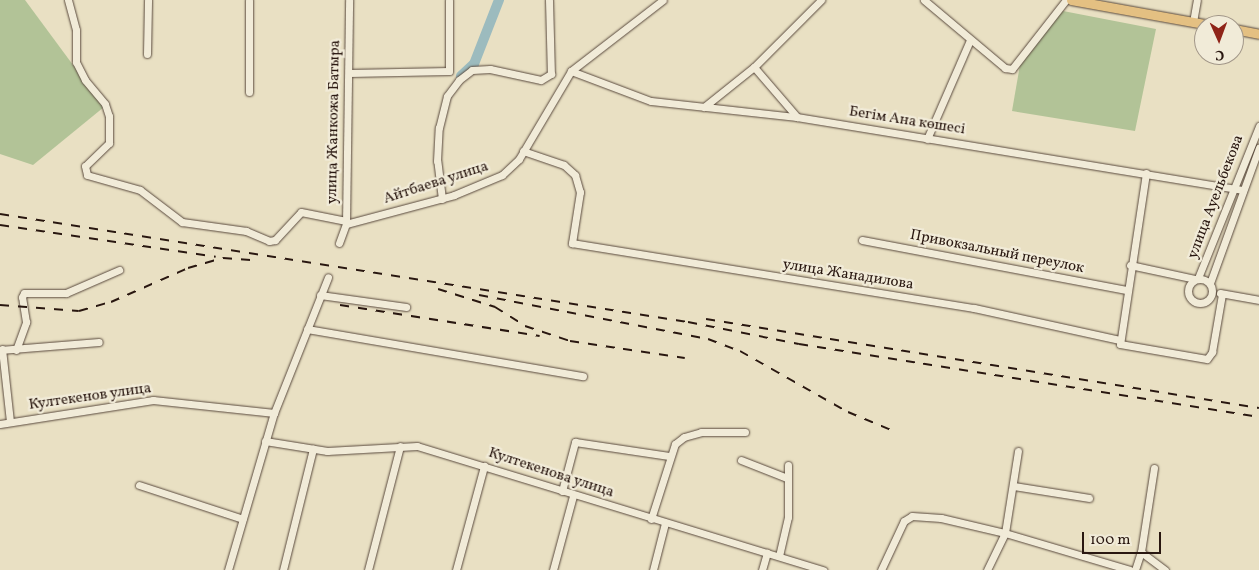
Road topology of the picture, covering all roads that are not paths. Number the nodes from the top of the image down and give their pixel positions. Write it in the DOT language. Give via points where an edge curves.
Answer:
graph roads {
  1 [pos="68,0"];
  2 [pos="148,0"];
  3 [pos="249,0"];
  4 [pos="349,0"];
  5 [pos="449,0"];
  6 [pos="549,0"];
  7 [pos="663,0"];
  8 [pos="821,0"];
  9 [pos="924,0"];
  10 [pos="1066,0"];
  11 [pos="1071,0"];
  12 [pos="1198,0"];
  13 [pos="1193,22"];
  14 [pos="1244,31"];
  15 [pos="1259,34"];
  16 [pos="970,40"];
  17 [pos="148,54"];
  18 [pos="754,67"];
  19 [pos="571,71"];
  20 [pos="349,74"];
  21 [pos="551,74"];
  22 [pos="565,78"];
  23 [pos="249,92"];
  24 [pos="704,107"];
  25 [pos="798,117"];
  26 [pos="1259,126"];
  27 [pos="927,139"];
  28 [pos="1259,148"];
  29 [pos="523,151"];
  30 [pos="1146,173"];
  31 [pos="1239,190"];
  32 [pos="442,199"];
  33 [pos="346,223"];
  34 [pos="862,240"];
  35 [pos="339,243"];
  36 [pos="1130,266"];
  37 [pos="119,270"];
  38 [pos="328,277"];
  39 [pos="1197,279"];
  40 [pos="1210,283"];
  41 [pos="1126,290"];
  42 [pos="1212,292"];
  43 [pos="1222,294"];
  44 [pos="320,295"];
  45 [pos="1259,300"];
  46 [pos="406,307"];
  47 [pos="307,329"];
  48 [pos="1118,340"];
  49 [pos="99,342"];
  50 [pos="1,350"];
  51 [pos="16,350"];
  52 [pos="583,376"];
  53 [pos="274,413"];
  54 [pos="10,422"];
  55 [pos="0,424"];
  56 [pos="746,432"];
  57 [pos="265,441"];
  58 [pos="400,446"];
  59 [pos="314,449"];
  60 [pos="1018,451"];
  61 [pos="669,456"];
  62 [pos="742,460"];
  63 [pos="788,465"];
  64 [pos="484,466"];
  65 [pos="1154,468"];
  66 [pos="787,478"];
  67 [pos="139,485"];
  68 [pos="1014,486"];
  69 [pos="562,491"];
  70 [pos="574,496"];
  71 [pos="1089,498"];
  72 [pos="651,518"];
  73 [pos="243,519"];
  74 [pos="665,523"];
  75 [pos="1005,533"];
  76 [pos="767,552"];
  77 [pos="1141,552"];
  78 [pos="779,556"];
  79 [pos="228,570"];
  80 [pos="284,570"];
  81 [pos="368,570"];
  82 [pos="456,570"];
  83 [pos="553,570"];
  84 [pos="653,570"];
  85 [pos="762,570"];
  86 [pos="823,570"];
  87 [pos="881,570"];
  88 [pos="987,570"];
  89 [pos="1130,570"];
  90 [pos="1135,570"];
  91 [pos="1165,570"];
  1 -- 33 [label="street" via="76,30 76,62 85,80 105,104 109,116 109,143 86,164 85,172 140,190 182,222 246,231 269,241 275,240 301,212"];
  2 -- 17 [label="street"];
  3 -- 23 [label="street"];
  4 -- 20 [label="street, улица Жанкожа Батыра"];
  5 -- 20 [label="street" via="449,72"];
  6 -- 21 [label="street"];
  7 -- 19 [label="street, Айтбаева улица"];
  8 -- 18 [label="street"];
  9 -- 16 [label="street"];
  10 -- 16 [label="street" via="1012,69 1005,68"];
  11 -- 13 [label="main road"];
  12 -- 13 [label="street"];
  14 -- 15 [label="main road"];
  16 -- 27 [label="street"];
  18 -- 24 [label="street"];
  18 -- 25 [label="street"];
  19 -- 22 [label="street, Айтбаева улица"];
  19 -- 24 [label="street, Бегім Ана көшесі" via="651,102"];
  20 -- 33 [label="street, улица Жанкожа Батыра"];
  21 -- 22 [label="street"];
  21 -- 32 [label="street" via="541,80 490,69 472,70 459,80 447,96 439,128 437,161"];
  22 -- 29 [label="street, Айтбаева улица"];
  24 -- 25 [label="street, Бегім Ана көшесі"];
  25 -- 27 [label="street, Бегім Ана көшесі"];
  26 -- 31 [label="street, улица Ауельбекова"];
  27 -- 30 [label="street, Бегім Ана көшесі"];
  28 -- 31 [label="street, улица Ауельбекова"];
  29 -- 32 [label="street, Айтбаева улица" via="515,164 495,180"];
  29 -- 48 [label="street, улица Жанадилова" via="564,165 575,175 580,192 572,244 974,308"];
  30 -- 31 [label="street, Бегім Ана көшесі"];
  30 -- 36 [label="street"];
  31 -- 39 [label="street, улица Ауельбекова"];
  31 -- 40 [label="street, улица Ауельбекова"];
  32 -- 33 [label="street, Айтбаева улица"];
  33 -- 35 [label="street, улица Жанкожа Батыра"];
  34 -- 41 [label="street, Привокзальный переулок"];
  36 -- 39 [label="street"];
  36 -- 41 [label="street"];
  37 -- 51 [label="street" via="66,293 24,293 26,322"];
  38 -- 44 [label="street"];
  39 -- 40 [label="street"];
  39 -- 42 [label="street" via="1188,290 1195,302 1208,300"];
  40 -- 42 [label="street"];
  41 -- 48 [label="street"];
  42 -- 43 [label="street"];
  43 -- 45 [label="street"];
  43 -- 48 [label="street, улица Жанадилова" via="1212,352 1207,359 1125,347"];
  44 -- 46 [label="street"];
  44 -- 47 [label="street"];
  47 -- 52 [label="street"];
  47 -- 53 [label="street"];
  49 -- 51 [label="street"];
  50 -- 51 [label="street"];
  50 -- 54 [label="street"];
  53 -- 54 [label="street, Култекенов улица" via="153,400"];
  53 -- 57 [label="street"];
  54 -- 55 [label="street, Култекенов улица"];
  56 -- 61 [label="street" via="702,432 684,437"];
  57 -- 59 [label="street, Култекенова улица"];
  57 -- 73 [label="street"];
  58 -- 59 [label="street, Култекенова улица"];
  58 -- 64 [label="street, Култекенова улица" via="417,446"];
  58 -- 81 [label="street"];
  59 -- 80 [label="street"];
  60 -- 68 [label="street"];
  61 -- 69 [label="street" via="575,442"];
  61 -- 72 [label="street"];
  62 -- 66 [label="street"];
  63 -- 66 [label="street"];
  64 -- 69 [label="street, Култекенова улица"];
  64 -- 82 [label="street"];
  65 -- 77 [label="street"];
  66 -- 78 [label="street" via="788,517"];
  67 -- 73 [label="street"];
  68 -- 71 [label="street"];
  68 -- 75 [label="street"];
  69 -- 70 [label="street, Култекенова улица"];
  70 -- 72 [label="street, Култекенова улица"];
  70 -- 83 [label="street"];
  72 -- 74 [label="street, Култекенова улица"];
  73 -- 79 [label="street"];
  74 -- 76 [label="street, Култекенова улица"];
  74 -- 84 [label="street"];
  75 -- 87 [label="street" via="941,518 912,516 904,521"];
  75 -- 88 [label="street"];
  75 -- 89 [label="street"];
  76 -- 78 [label="street, Култекенова улица"];
  76 -- 85 [label="street"];
  77 -- 90 [label="street"];
  77 -- 91 [label="street"];
  78 -- 86 [label="street, Култекенова улица"];
}
